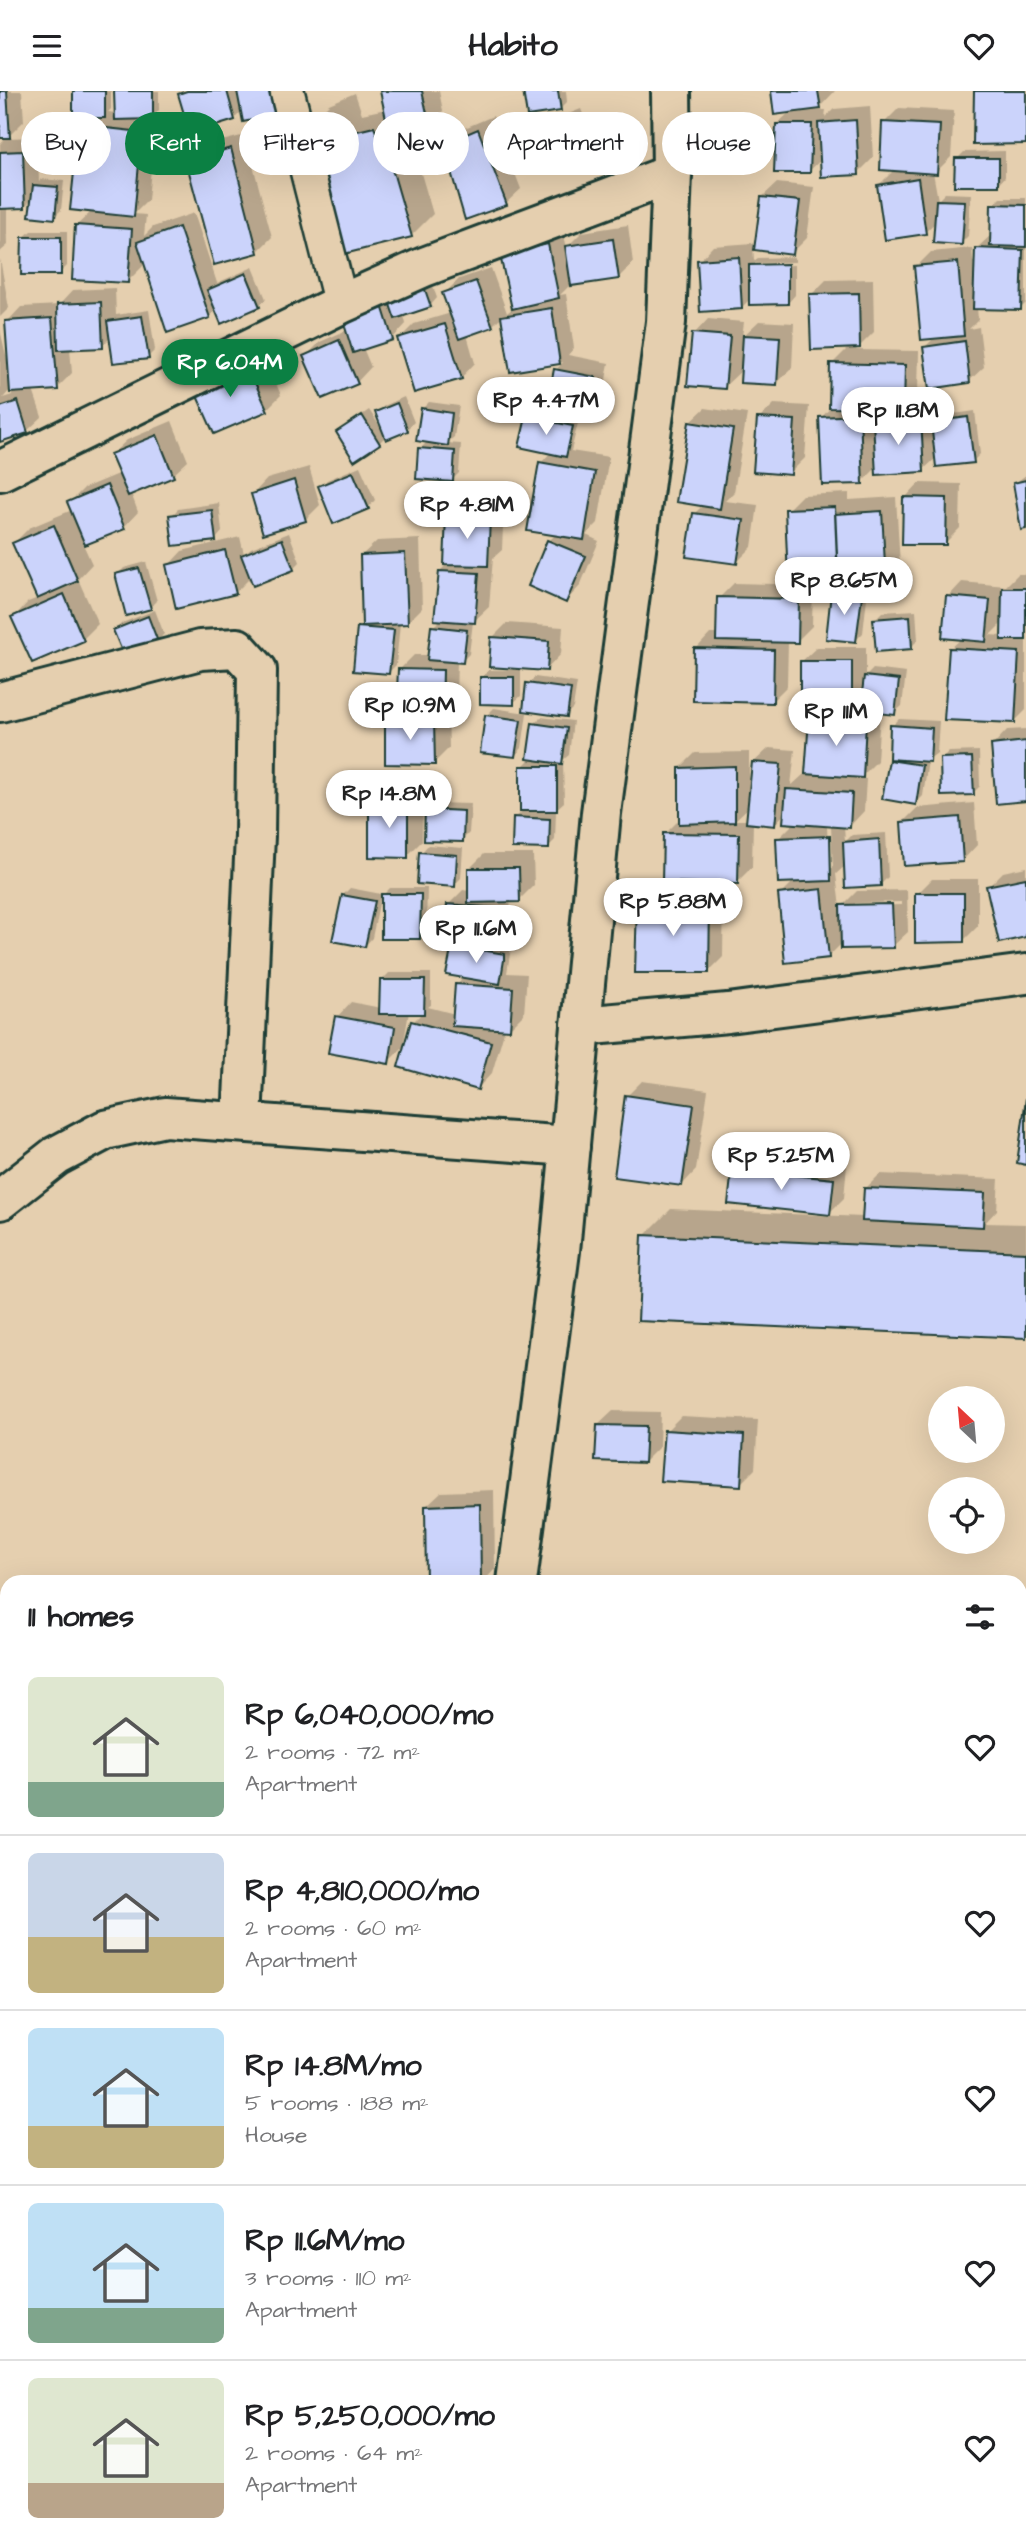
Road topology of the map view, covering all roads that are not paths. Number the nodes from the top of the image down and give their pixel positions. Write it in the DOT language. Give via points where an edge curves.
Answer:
graph roads {
  1 [pos="287,91"];
  2 [pos="671,91"];
  3 [pos="671,112"];
  4 [pos="669,175"];
  5 [pos="672,175"];
  6 [pos="341,304"];
  7 [pos="0,471"];
  8 [pos="0,702"];
  9 [pos="1026,974"];
  10 [pos="581,1026"];
  11 [pos="242,1122"];
  12 [pos="570,1146"];
  13 [pos="0,1200"];
  14 [pos="518,1575"];
  1 -- 6 [label="street"];
  2 -- 3 [label="street"];
  4 -- 6 [label="street" via="424,267"];
  5 -- 10 [label="street" via="666,322 601,813"];
  6 -- 7 [label="street"];
  8 -- 11 [label="street" via="200,650 237,648 257,670 255,836"];
  9 -- 10 [label="street" via="728,1013"];
  10 -- 12 [label="street"];
  11 -- 12 [label="street"];
  11 -- 13 [label="street" via="165,1117 105,1130 56,1156"];
  12 -- 14 [label="street" via="561,1251"];
}
